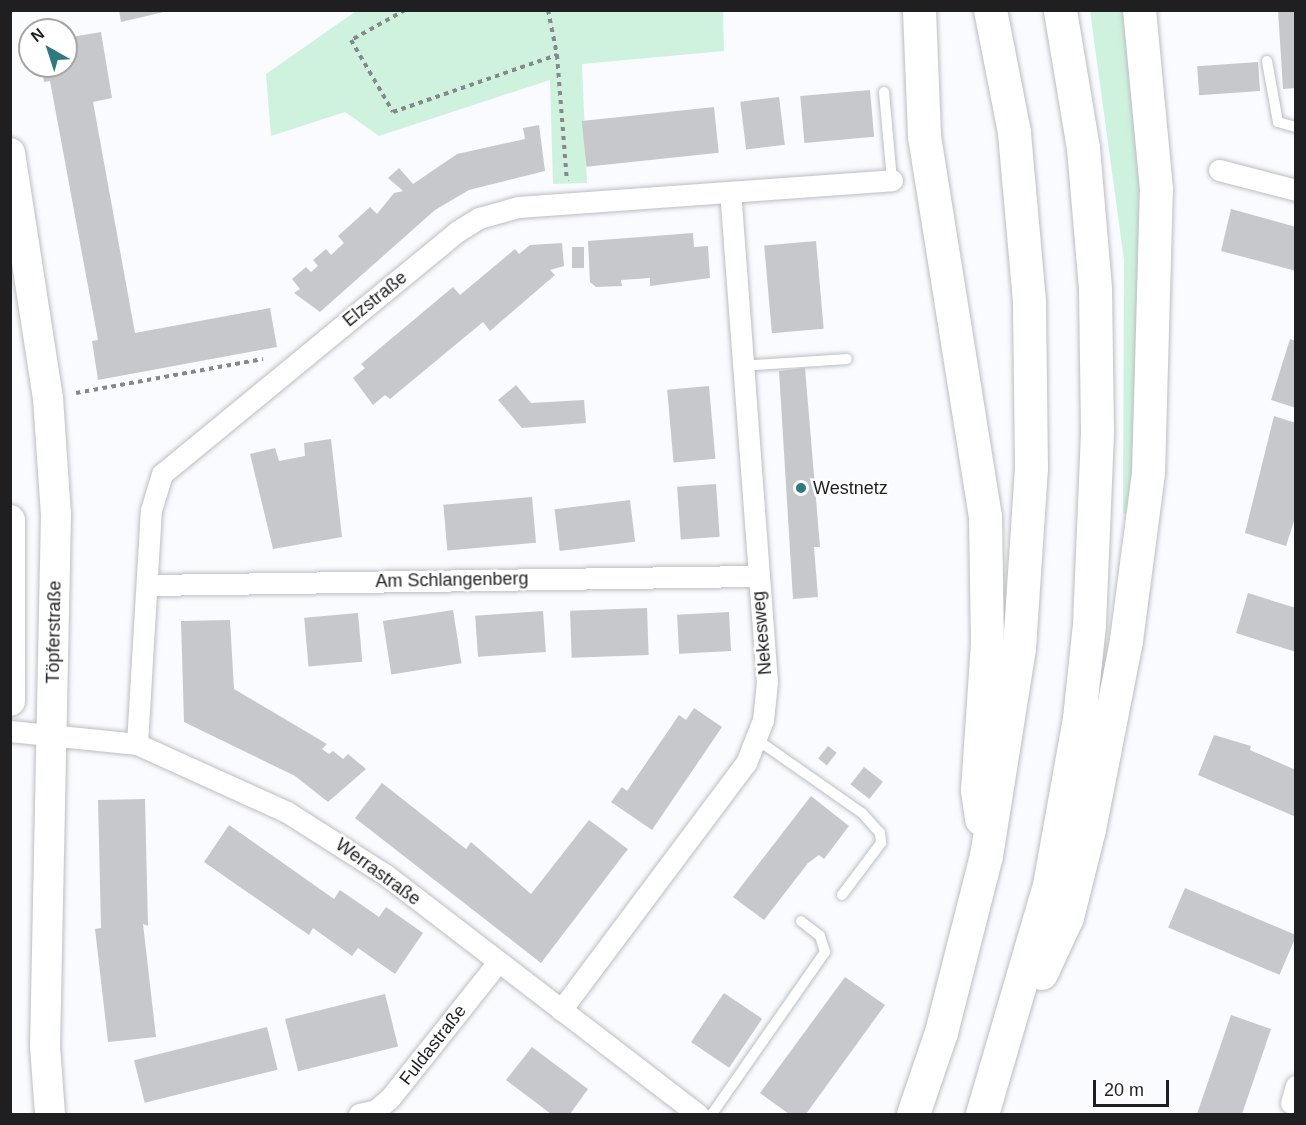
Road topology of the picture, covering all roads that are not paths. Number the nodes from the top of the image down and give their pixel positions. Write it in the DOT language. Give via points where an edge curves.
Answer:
graph roads {
  1 [pos="920,10"];
  2 [pos="990,10"];
  3 [pos="1060,10"];
  4 [pos="1139,10"];
  5 [pos="1149,10"];
  6 [pos="1145,46"];
  7 [pos="1267,61"];
  8 [pos="884,92"];
  9 [pos="1296,127"];
  10 [pos="10,153"];
  11 [pos="1219,170"];
  12 [pos="892,180"];
  13 [pos="1296,190"];
  14 [pos="730,192"];
  15 [pos="847,358"];
  16 [pos="741,366"];
  17 [pos="10,520"];
  18 [pos="756,576"];
  19 [pos="148,585"];
  20 [pos="10,701"];
  21 [pos="10,732"];
  22 [pos="53,734"];
  23 [pos="759,741"];
  24 [pos="137,744"];
  25 [pos="986,856"];
  26 [pos="842,895"];
  27 [pos="801,921"];
  28 [pos="498,962"];
  29 [pos="561,1010"];
  30 [pos="1015,1012"];
  31 [pos="371,1113"];
  32 [pos="50,1114"];
  33 [pos="698,1114"];
  34 [pos="712,1114"];
  35 [pos="913,1114"];
  36 [pos="982,1114"];
  1 -- 25 [label="highway" via="924,136 985,516 987,643 977,790"];
  2 -- 25 [label="highway" via="1014,132 1029,302 1031,469 1019,648"];
  3 -- 30 [label="highway" via="1091,232 1097,361 1094,534 1072,760 1035,945"];
  4 -- 6 [label="highway"];
  5 -- 6 [label="highway"];
  6 -- 30 [label="highway" via="1156,189 1156,299 1148,472 1135,582 1067,917 1056,947"];
  7 -- 9 [label="lane" via="1278,122"];
  8 -- 12 [label="lane"];
  10 -- 22 [label="main road, Töpferstraße" via="48,399 56,513"];
  11 -- 13 [label="street"];
  12 -- 14 [label="street, Elzstraße"];
  14 -- 16 [label="street, Nekesweg"];
  14 -- 19 [label="street, Elzstraße" via="518,207 479,218 162,474 151,510"];
  15 -- 16 [label="lane"];
  16 -- 18 [label="street, Nekesweg"];
  17 -- 20 [label="main road"];
  18 -- 19 [label="street, Am Schlangenberg"];
  18 -- 23 [label="street, Nekesweg" via="766,682"];
  19 -- 24 [label="street, Elzstraße"];
  21 -- 22 [label="street, Werrastraße"];
  22 -- 24 [label="street, Werrastraße"];
  22 -- 32 [label="main road, Töpferstraße" via="45,1046"];
  23 -- 26 [label="lane" via="853,806 880,833 881,843"];
  23 -- 29 [label="street, Nekesweg"];
  24 -- 28 [label="street, Werrastraße" via="246,791 330,837"];
  25 -- 35 [label="highway" via="941,1032"];
  27 -- 34 [label="lane" via="820,936 825,952"];
  28 -- 29 [label="street, Werrastraße"];
  28 -- 31 [label="street, Fuldastraße"];
  29 -- 33 [label="street, Werrastraße"];
  30 -- 36 [label="highway"];
}
